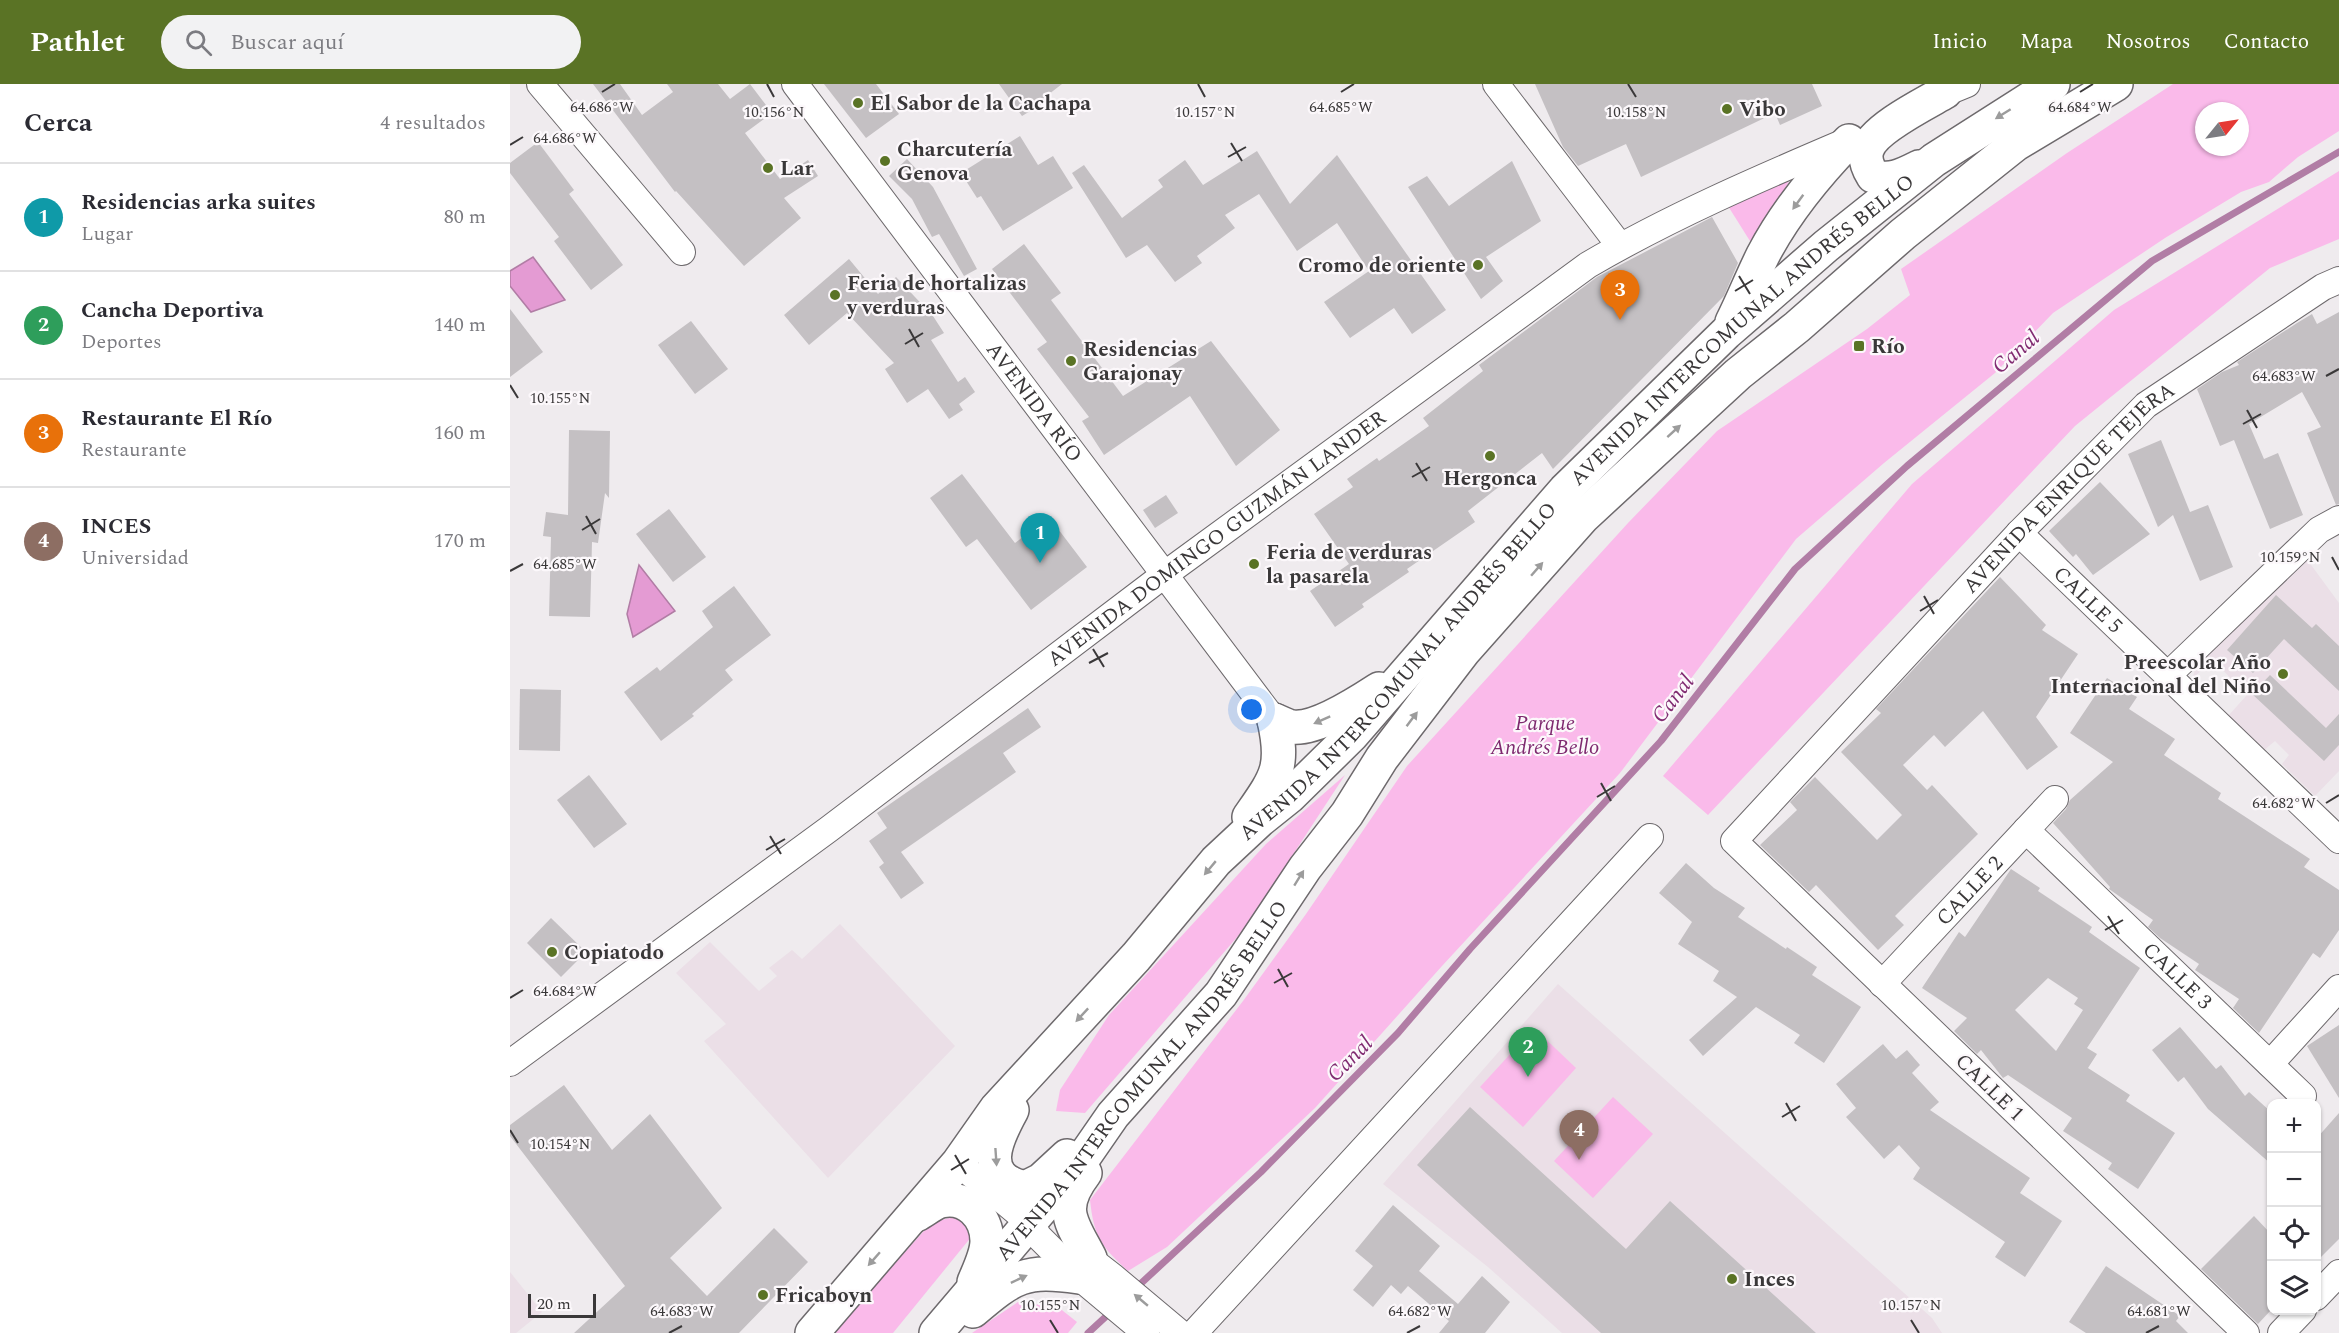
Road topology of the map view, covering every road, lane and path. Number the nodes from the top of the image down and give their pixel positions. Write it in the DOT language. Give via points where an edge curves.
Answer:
graph roads {
  1 [pos="540,84"];
  2 [pos="795,84"];
  3 [pos="1496,84"];
  4 [pos="2053,84"];
  5 [pos="2116,84"];
  6 [pos="1956,88"];
  7 [pos="1848,141"];
  8 [pos="1934,160"];
  9 [pos="1620,246"];
  10 [pos="682,252"];
  11 [pos="2339,280"];
  12 [pos="1726,333"];
  13 [pos="2339,519"];
  14 [pos="2019,533"];
  15 [pos="1164,575"];
  16 [pos="1408,669"];
  17 [pos="2167,676"];
  18 [pos="1274,720"];
  19 [pos="2055,799"];
  20 [pos="2026,830"];
  21 [pos="1241,837"];
  22 [pos="1650,837"];
  23 [pos="2339,840"];
  24 [pos="1734,841"];
  25 [pos="1882,984"];
  26 [pos="2339,988"];
  27 [pos="1050,1050"];
  28 [pos="510,1062"];
  29 [pos="2270,1064"];
  30 [pos="2303,1096"];
  31 [pos="1113,1115"];
  32 [pos="958,1163"];
  33 [pos="906,1222"];
  34 [pos="1030,1223"];
  35 [pos="2339,1273"];
  36 [pos="1095,1276"];
  37 [pos="2321,1292"];
  38 [pos="969,1295"];
  39 [pos="2299,1315"];
  40 [pos="1175,1329"];
  41 [pos="812,1333"];
  42 [pos="936,1333"];
  43 [pos="1146,1333"];
  44 [pos="1194,1333"];
  45 [pos="2246,1333"];
  46 [pos="2281,1333"];
  1 -- 10 [label="street"];
  2 -- 15 [label="street, AVENIDA RÍO"];
  3 -- 9 [label="street"];
  4 -- 8 [label="main road, AVENIDA INTERCOMUNAL ANDRÉS BELLO, one-way"];
  31 -- 5 [label="main road, AVENIDA INTERCOMUNAL ANDRÉS BELLO, one-way" via="1221,994 1382,758 1464,651 1583,517 1738,374 1903,234 2016,144"];
  6 -- 7 [label="street, AVENIDA DOMINGO GUZMÁN LANDER"];
  6 -- 8 [label="main road" via="1876,136 1866,156 1873,176 1883,180"];
  7 -- 9 [label="street, AVENIDA DOMINGO GUZMÁN LANDER" via="1755,180"];
  7 -- 12 [label="main road, one-way" via="1819,172 1763,254"];
  8 -- 12 [label="main road, AVENIDA INTERCOMUNAL ANDRÉS BELLO"];
  9 -- 15 [label="street, AVENIDA DOMINGO GUZMÁN LANDER" via="1529,307"];
  11 -- 14 [label="street, AVENIDA ENRIQUE TEJERA" via="2146,405"];
  12 -- 16 [label="main road, AVENIDA INTERCOMUNAL ANDRÉS BELLO" via="1565,490"];
  13 -- 17 [label="street" via="2319,530"];
  14 -- 17 [label="street, CALLE 5"];
  14 -- 24 [label="street, AVENIDA ENRIQUE TEJERA"];
  15 -- 18 [label="street, AVENIDA RÍO"];
  15 -- 28 [label="street, AVENIDA DOMINGO GUZMÁN LANDER" via="829,829"];
  16 -- 18 [label="main road, one-way" via="1359,702 1310,725 1292,727"];
  16 -- 21 [label="main road, AVENIDA INTERCOMUNAL ANDRÉS BELLO" via="1322,766"];
  17 -- 23 [label="street, CALLE 5"];
  18 -- 21 [label="main road" via="1280,753 1277,772 1246,821"];
  19 -- 20 [label="street, CALLE 2"];
  20 -- 25 [label="street, CALLE 2"];
  20 -- 29 [label="street, CALLE 3"];
  21 -- 27 [label="main road, AVENIDA INTERCOMUNAL ANDRÉS BELLO, one-way"];
  22 -- 44 [label="street"];
  24 -- 25 [label="street, CALLE 1"];
  25 -- 45 [label="street, CALLE 1"];
  26 -- 29 [label="street"];
  27 -- 31 [label="main road, one-way" via="996,1144 994,1159 999,1175 1010,1185 1025,1188 1041,1180"];
  27 -- 32 [label="main road, AVENIDA INTERCOMUNAL ANDRÉS BELLO" via="996,1109"];
  29 -- 30 [label="street, CALLE 3"];
  31 -- 34 [label="main road, AVENIDA INTERCOMUNAL ANDRÉS BELLO" via="1077,1167"];
  31 -- 36 [label="main road" via="1110,1135 1077,1184 1069,1205 1069,1220"];
  32 -- 33 [label="main road, AVENIDA INTERCOMUNAL ANDRÉS BELLO"];
  32 -- 34 [label="street"];
  33 -- 38 [label="main road" via="939,1201 956,1200 974,1209 986,1224 987,1244"];
  33 -- 41 [label="main road, AVENIDA INTERCOMUNAL ANDRÉS BELLO, one-way"];
  34 -- 36 [label="street" via="1048,1229"];
  34 -- 38 [label="main road, AVENIDA INTERCOMUNAL ANDRÉS BELLO"];
  35 -- 37 [label="street"];
  40 -- 36 [label="street, one-way"];
  42 -- 36 [label="main road, one-way" via="951,1330 1017,1278 1033,1273"];
  36 -- 43 [label="street"];
  38 -- 42 [label="main road, AVENIDA INTERCOMUNAL ANDRÉS BELLO"];
  39 -- 46 [label="street"];
}
